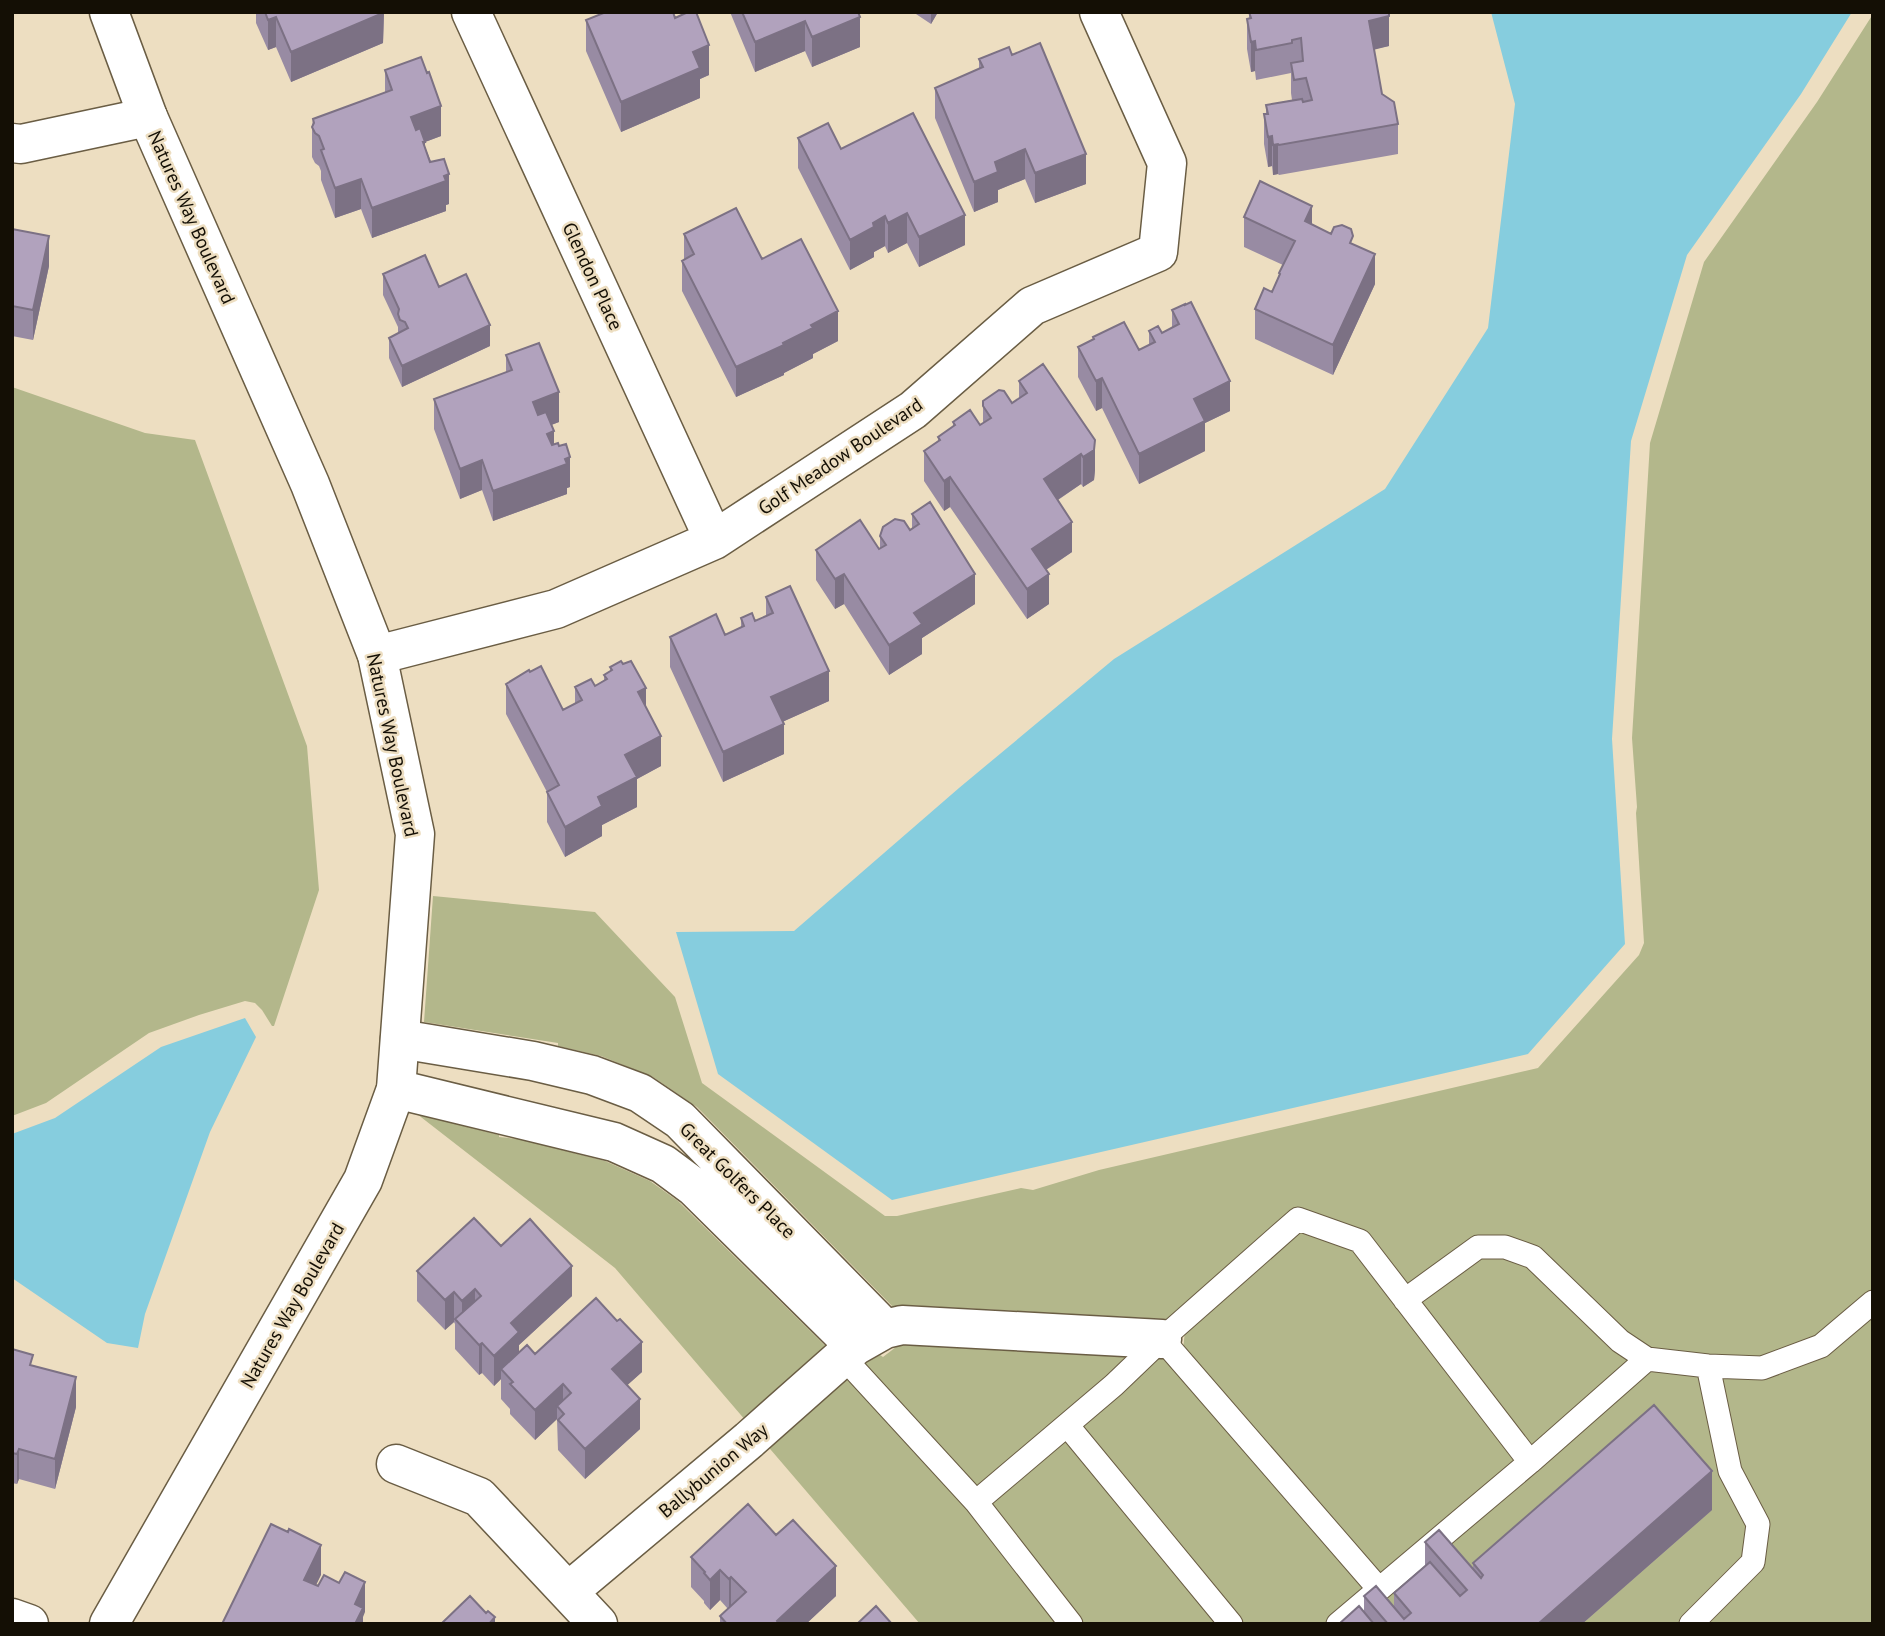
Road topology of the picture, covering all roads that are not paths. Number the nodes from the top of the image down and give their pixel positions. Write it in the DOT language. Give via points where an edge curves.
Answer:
graph roads {
  1 [pos="109,12"];
  2 [pos="471,12"];
  3 [pos="1100,12"];
  4 [pos="148,117"];
  5 [pos="12,143"];
  6 [pos="714,540"];
  7 [pos="377,655"];
  8 [pos="400,1039"];
  9 [pos="533,1061"];
  10 [pos="396,1089"];
  11 [pos="523,1120"];
  12 [pos="1405,1300"];
  13 [pos="1873,1302"];
  14 [pos="1162,1339"];
  15 [pos="861,1344"];
  16 [pos="1647,1359"];
  17 [pos="1708,1366"];
  18 [pos="1067,1425"];
  19 [pos="1530,1462"];
  20 [pos="396,1464"];
  21 [pos="976,1502"];
  22 [pos="1379,1589"];
  23 [pos="569,1591"];
  24 [pos="12,1618"];
  25 [pos="29,1624"];
  26 [pos="109,1624"];
  27 [pos="598,1624"];
  28 [pos="1072,1624"];
  29 [pos="1231,1624"];
  30 [pos="1338,1624"];
  31 [pos="1691,1624"];
  1 -- 4 [label="street, Natures Way Boulevard"];
  2 -- 6 [label="street, Glendon Place"];
  3 -- 6 [label="street, Golf Meadow Boulevard" via="1167,163 1158,252 1032,306 912,410"];
  4 -- 5 [label="street"];
  4 -- 7 [label="street, Natures Way Boulevard" via="310,484"];
  6 -- 7 [label="street, Golf Meadow Boulevard" via="556,609"];
  7 -- 8 [label="street, Natures Way Boulevard" via="415,834"];
  8 -- 9 [label="street, Great Golfers Place"];
  8 -- 10 [label="street, Natures Way Boulevard"];
  9 -- 11 [label="street"];
  9 -- 15 [label="street, Great Golfers Place" via="640,1093 680,1121"];
  10 -- 11 [label="street, Great Golfers Place"];
  10 -- 26 [label="street, Natures Way Boulevard" via="363,1180"];
  11 -- 15 [label="street, Great Golfers Place" via="614,1142 663,1164 694,1187"];
  12 -- 14 [label="lane" via="1360,1241 1298,1219"];
  12 -- 16 [label="lane" via="1478,1247 1505,1247 1533,1257 1620,1341"];
  12 -- 19 [label="lane"];
  13 -- 17 [label="lane" via="1821,1346 1762,1368"];
  14 -- 15 [label="street" via="902,1325"];
  14 -- 18 [label="lane"];
  14 -- 22 [label="lane"];
  15 -- 21 [label="lane"];
  15 -- 23 [label="street, Ballybunion Way"];
  16 -- 17 [label="lane"];
  16 -- 19 [label="lane"];
  17 -- 31 [label="lane" via="1730,1471 1758,1524 1753,1562"];
  18 -- 21 [label="lane"];
  18 -- 29 [label="lane"];
  19 -- 22 [label="lane"];
  20 -- 23 [label="street" via="479,1497"];
  21 -- 28 [label="lane"];
  22 -- 30 [label="lane"];
  23 -- 27 [label="street"];
  24 -- 25 [label="street"];
}
